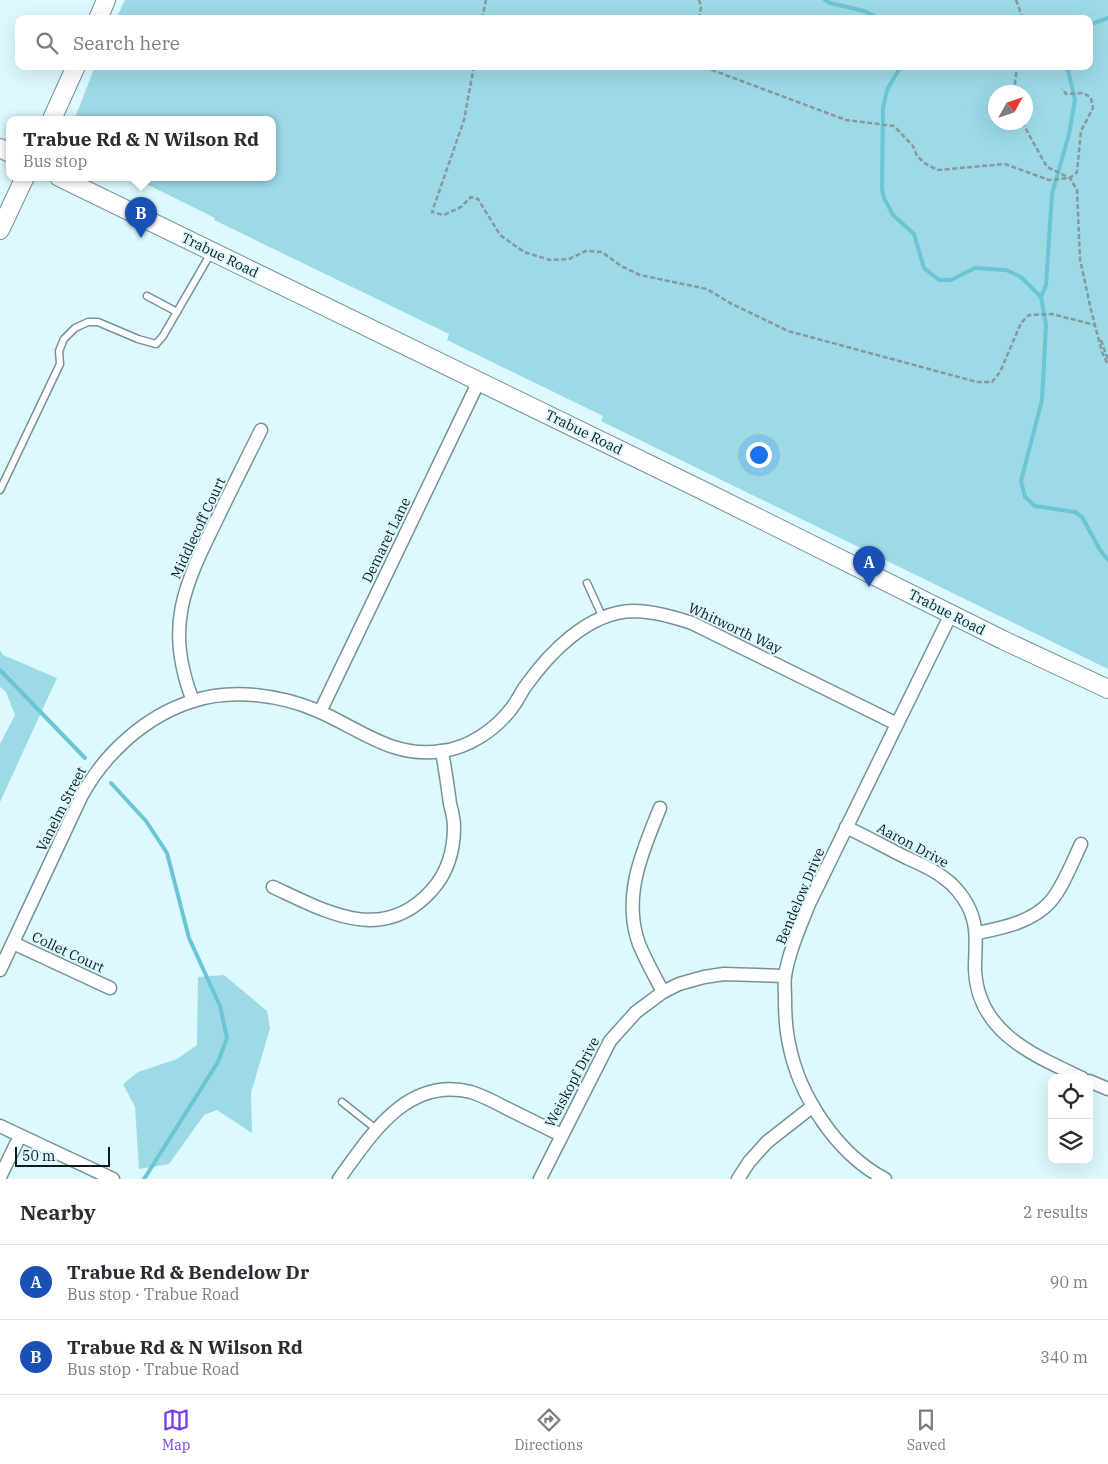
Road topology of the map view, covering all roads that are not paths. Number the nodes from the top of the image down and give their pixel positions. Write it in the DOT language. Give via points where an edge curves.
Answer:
graph roads {
  1 [pos="106,0"];
  2 [pos="100,15"];
  3 [pos="74,70"];
  4 [pos="53,116"];
  5 [pos="23,181"];
  6 [pos="67,181"];
  7 [pos="0,230"];
  8 [pos="212,251"];
  9 [pos="147,296"];
  10 [pos="177,312"];
  11 [pos="479,381"];
  12 [pos="261,430"];
  13 [pos="0,490"];
  14 [pos="587,583"];
  15 [pos="951,614"];
  16 [pos="604,618"];
  17 [pos="1108,689"];
  18 [pos="193,701"];
  19 [pos="320,712"];
  20 [pos="897,724"];
  21 [pos="442,751"];
  22 [pos="660,808"];
  23 [pos="846,827"];
  24 [pos="1081,844"];
  25 [pos="273,886"];
  26 [pos="977,933"];
  27 [pos="13,943"];
  28 [pos="0,970"];
  29 [pos="785,976"];
  30 [pos="110,988"];
  31 [pos="663,992"];
  32 [pos="1074,1074"];
  33 [pos="1093,1083"];
  34 [pos="1108,1089"];
  35 [pos="342,1102"];
  36 [pos="813,1106"];
  37 [pos="0,1126"];
  38 [pos="376,1130"];
  39 [pos="561,1135"];
  40 [pos="20,1136"];
  41 [pos="0,1177"];
  42 [pos="113,1179"];
  43 [pos="340,1179"];
  44 [pos="540,1179"];
  45 [pos="738,1179"];
  46 [pos="886,1179"];
  1 -- 2 [label="main road"];
  3 -- 4 [label="main road"];
  5 -- 7 [label="main road"];
  6 -- 8 [label="main road, Trabue Road"];
  8 -- 10 [label="lane"];
  8 -- 11 [label="main road, Trabue Road"];
  9 -- 10 [label="lane"];
  10 -- 13 [label="lane" via="156,344 98,322 80,324 69,333 61,344 60,364"];
  11 -- 15 [label="main road, Trabue Road"];
  11 -- 19 [label="street, Demaret Lane"];
  12 -- 18 [label="street, Middlecoff Court" via="193,567 184,594 179,653"];
  14 -- 16 [label="lane"];
  15 -- 17 [label="main road, Trabue Road"];
  15 -- 20 [label="street, Bendelow Drive"];
  16 -- 20 [label="street, Whitworth Way" via="632,611 673,616"];
  16 -- 21 [label="street, Whitworth Way" via="580,630 556,649 502,721 472,741"];
  18 -- 19 [label="street, Whitworth Way" via="236,695 257,696"];
  18 -- 27 [label="street, Vanelm Street" via="140,729 94,775"];
  19 -- 21 [label="street, Whitworth Way" via="400,750"];
  20 -- 23 [label="street, Bendelow Drive"];
  21 -- 25 [label="street" via="454,826 450,860 436,885 417,905 390,917 360,920 330,913"];
  22 -- 31 [label="street" via="634,880 632,902 639,943"];
  23 -- 26 [label="street, Aaron Drive" via="945,878 968,906"];
  23 -- 29 [label="street, Bendelow Drive" via="809,904"];
  24 -- 26 [label="street" via="1053,898 1043,908 1022,921"];
  26 -- 32 [label="street, Aaron Drive" via="976,982 987,1015 1024,1048"];
  27 -- 28 [label="street, Vanelm Street"];
  27 -- 30 [label="street, Collet Court"];
  29 -- 31 [label="street, Weiskopf Drive" via="724,974 680,984"];
  29 -- 36 [label="street, Bendelow Drive" via="788,1044"];
  31 -- 39 [label="street, Weiskopf Drive" via="636,1012 610,1041"];
  33 -- 34 [label="street"];
  35 -- 38 [label="lane"];
  36 -- 45 [label="street" via="767,1142"];
  36 -- 46 [label="street, Bendelow Drive" via="837,1140"];
  37 -- 40 [label="street"];
  38 -- 39 [label="street" via="408,1101 428,1093 449,1090 470,1092 491,1100"];
  38 -- 43 [label="street"];
  39 -- 44 [label="street, Weiskopf Drive"];
  40 -- 41 [label="street"];
  40 -- 42 [label="street"];
}
